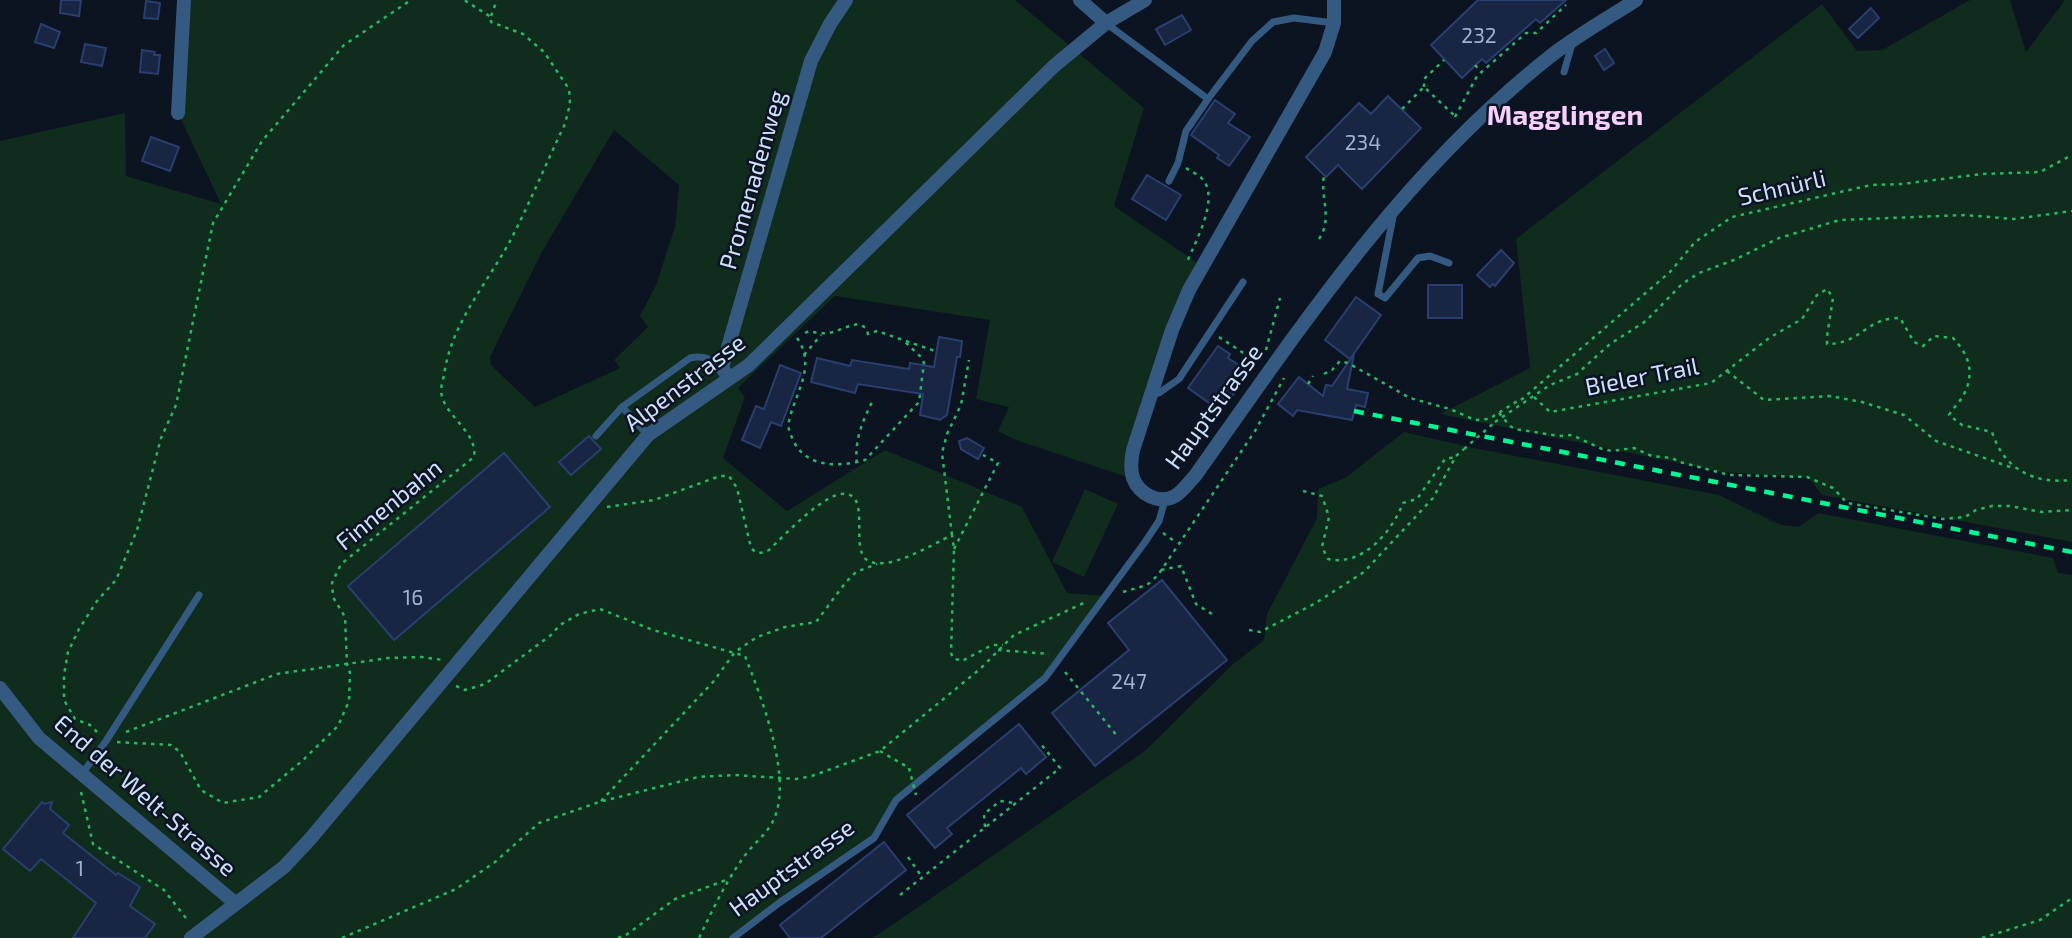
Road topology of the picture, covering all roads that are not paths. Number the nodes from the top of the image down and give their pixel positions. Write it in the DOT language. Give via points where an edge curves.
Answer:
graph roads {
  1 [pos="184,0"];
  2 [pos="846,0"];
  3 [pos="1080,0"];
  4 [pos="1145,0"];
  5 [pos="1334,0"];
  6 [pos="1636,0"];
  7 [pos="1106,23"];
  8 [pos="1334,23"];
  9 [pos="1573,40"];
  10 [pos="1564,72"];
  11 [pos="1208,99"];
  12 [pos="178,113"];
  13 [pos="1170,181"];
  14 [pos="1395,206"];
  15 [pos="1449,263"];
  16 [pos="1243,282"];
  17 [pos="726,373"];
  18 [pos="1151,392"];
  19 [pos="622,407"];
  20 [pos="648,435"];
  21 [pos="596,436"];
  22 [pos="1165,500"];
  23 [pos="199,595"];
  24 [pos="0,688"];
  25 [pos="82,774"];
  26 [pos="235,904"];
  27 [pos="194,935"];
  28 [pos="733,938"];
  1 -- 12 [label="street"];
  2 -- 17 [label="street, Promenadenweg" via="811,61"];
  3 -- 7 [label="street"];
  4 -- 7 [label="street, Alpenstrasse"];
  5 -- 8 [label="street, Hauptstrasse"];
  6 -- 9 [label="street, Hauptstrasse"];
  7 -- 11 [label="lane"];
  7 -- 17 [label="street, Alpenstrasse" via="1054,66 749,365"];
  8 -- 11 [label="lane" via="1273,22 1252,41"];
  8 -- 18 [label="street, Hauptstrasse" via="1318,66 1189,290"];
  9 -- 10 [label="lane"];
  9 -- 14 [label="street, Hauptstrasse" via="1448,148"];
  11 -- 13 [label="lane" via="1186,131"];
  14 -- 15 [label="lane" via="1378,294 1385,298 1418,258 1430,256"];
  14 -- 22 [label="street, Hauptstrasse" via="1195,476"];
  16 -- 18 [label="lane" via="1179,379 1159,393"];
  17 -- 19 [label="lane" via="709,358 690,358"];
  17 -- 20 [label="street, Alpenstrasse"];
  18 -- 22 [label="street, Hauptstrasse" via="1131,466 1139,488"];
  19 -- 20 [label="lane"];
  19 -- 21 [label="lane"];
  20 -- 26 [label="street, Alpenstrasse" via="311,838 284,867"];
  22 -- 28 [label="lane, Hauptstrasse" via="1159,521 1045,678 895,800 874,838"];
  23 -- 25 [label="lane"];
  24 -- 25 [label="street, End der Welt-Strasse" via="39,738"];
  25 -- 26 [label="street, End der Welt-Strasse"];
  26 -- 27 [label="street, Alpenstrasse"];
}
